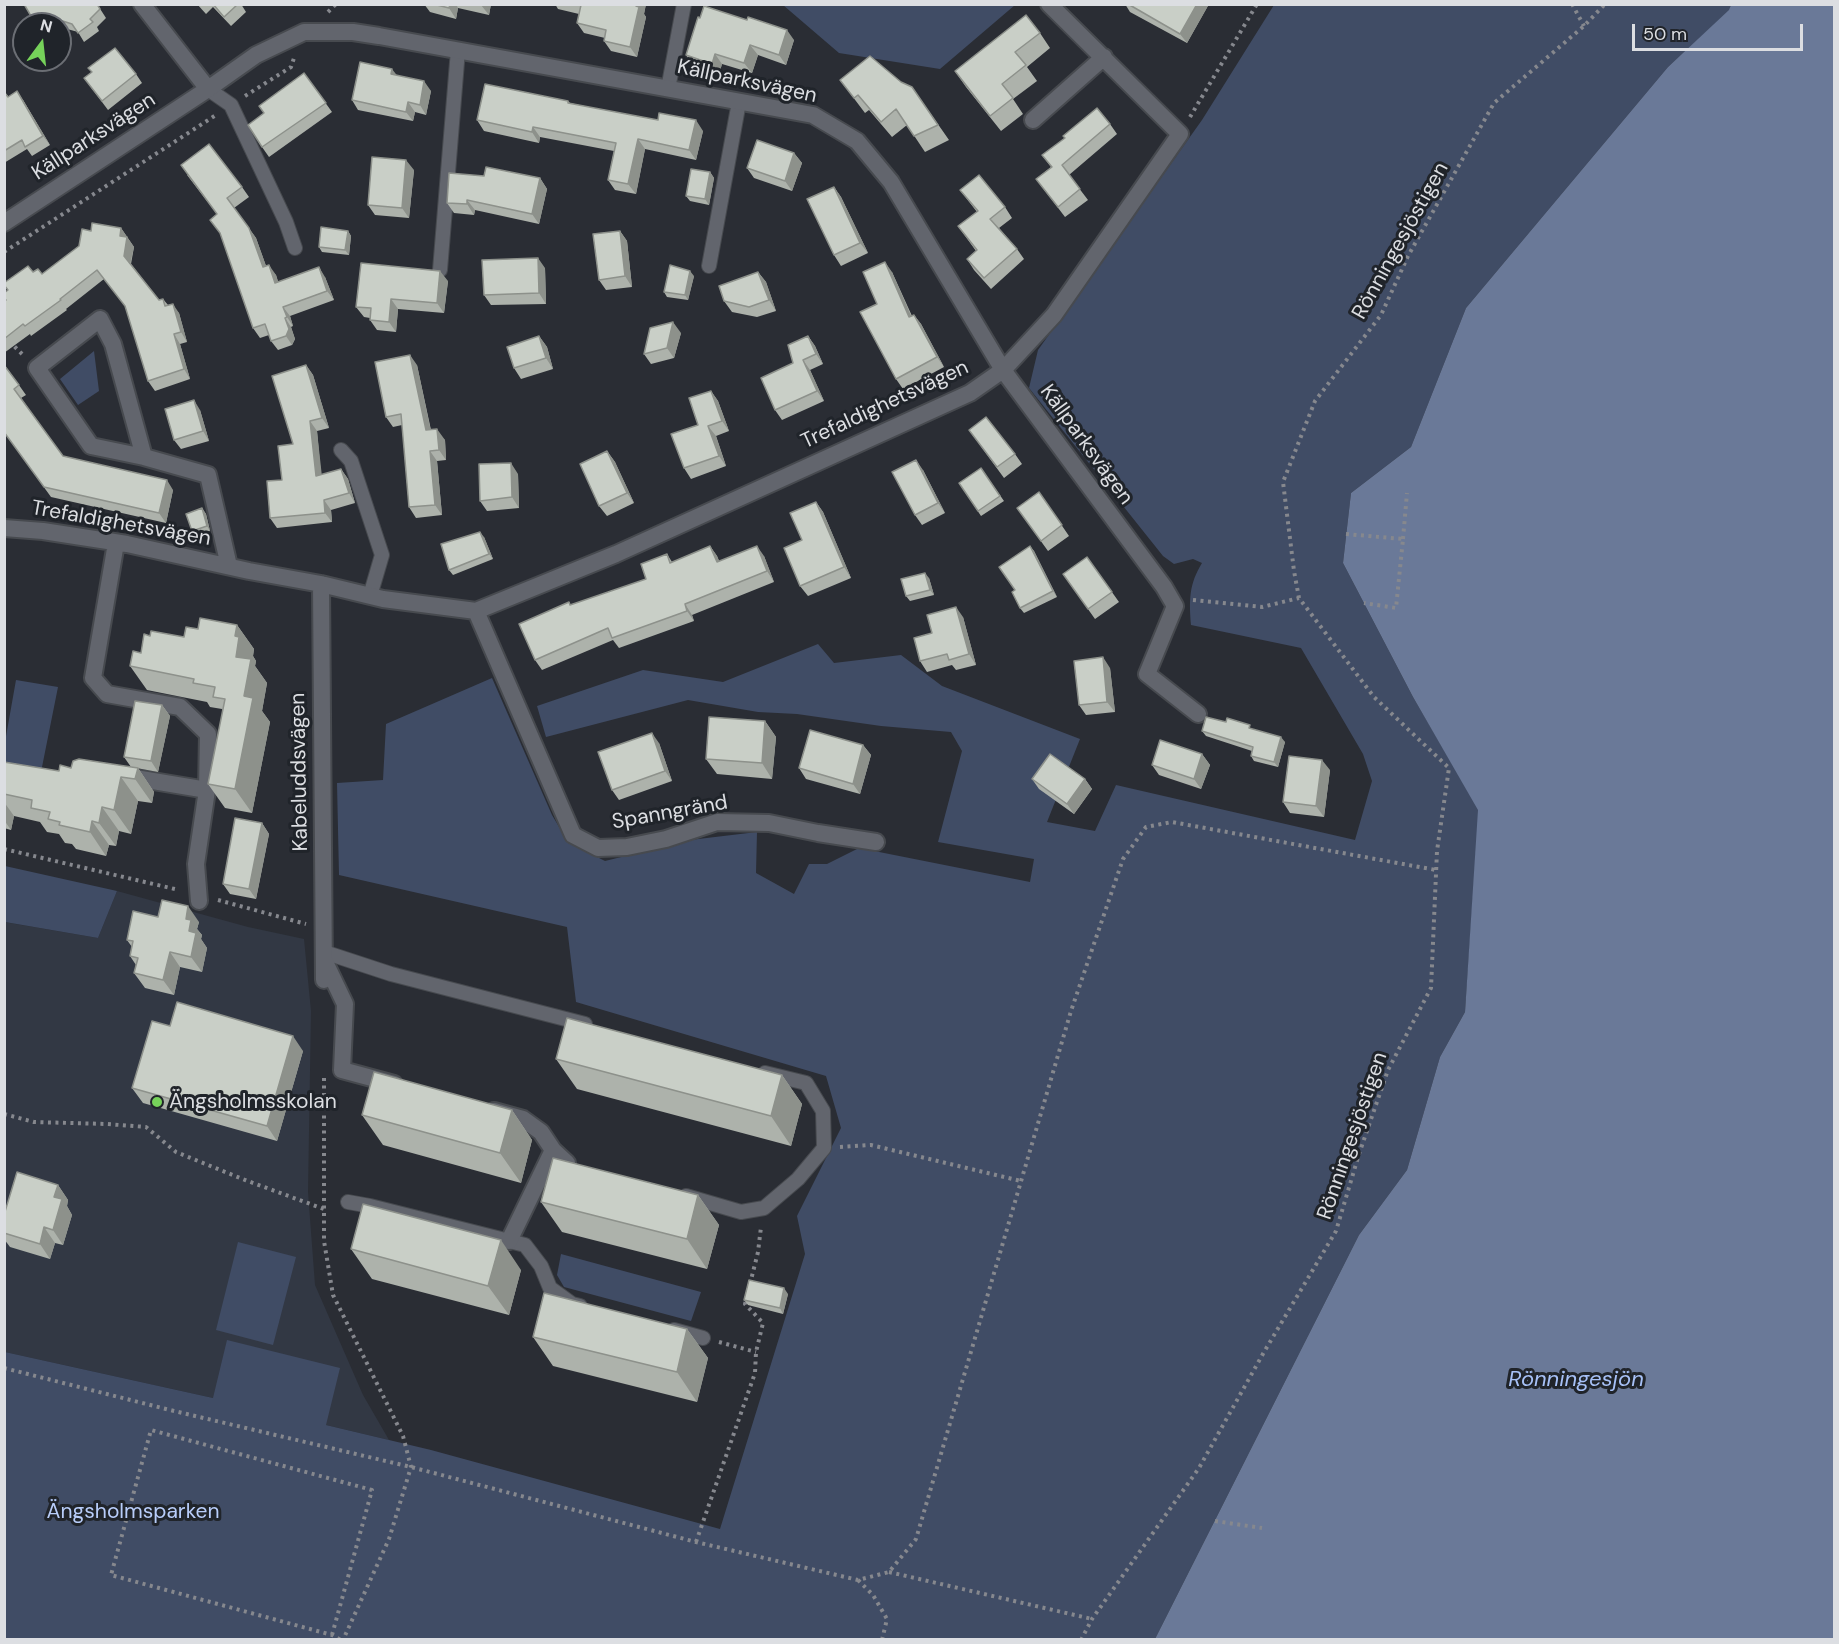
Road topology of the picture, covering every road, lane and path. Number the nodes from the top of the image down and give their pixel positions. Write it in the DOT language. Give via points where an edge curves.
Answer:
graph roads {
  1 [pos="142,4"];
  2 [pos="684,4"];
  3 [pos="1049,4"];
  4 [pos="1257,4"];
  5 [pos="1572,4"];
  6 [pos="1605,4"];
  7 [pos="1584,26"];
  8 [pos="304,32"];
  9 [pos="458,50"];
  10 [pos="1104,57"];
  11 [pos="208,89"];
  12 [pos="668,89"];
  13 [pos="739,102"];
  14 [pos="231,105"];
  15 [pos="1033,120"];
  16 [pos="1180,134"];
  17 [pos="4,223"];
  18 [pos="295,248"];
  19 [pos="4,252"];
  20 [pos="709,266"];
  21 [pos="440,270"];
  22 [pos="1003,370"];
  23 [pos="340,450"];
  24 [pos="144,457"];
  25 [pos="1407,493"];
  26 [pos="4,528"];
  27 [pos="1346,534"];
  28 [pos="1403,539"];
  29 [pos="116,543"];
  30 [pos="229,566"];
  31 [pos="321,584"];
  32 [pos="370,596"];
  33 [pos="1299,598"];
  34 [pos="1190,600"];
  35 [pos="1364,603"];
  36 [pos="476,611"];
  37 [pos="1198,714"];
  38 [pos="106,773"];
  39 [pos="207,790"];
  40 [pos="876,842"];
  41 [pos="4,849"];
  42 [pos="1436,870"];
  43 [pos="199,898"];
  44 [pos="324,926"];
  45 [pos="324,955"];
  46 [pos="324,980"];
  47 [pos="602,1029"];
  48 [pos="749,1068"];
  49 [pos="324,1072"];
  50 [pos="410,1088"];
  51 [pos="478,1106"];
  52 [pos="4,1114"];
  53 [pos="824,1148"];
  54 [pos="553,1150"];
  55 [pos="572,1165"];
  56 [pos="1021,1181"];
  57 [pos="676,1194"];
  58 [pos="348,1202"];
  59 [pos="324,1209"];
  60 [pos="764,1209"];
  61 [pos="509,1241"];
  62 [pos="594,1309"];
  63 [pos="659,1326"];
  64 [pos="703,1338"];
  65 [pos="756,1352"];
  66 [pos="4,1368"];
  67 [pos="411,1467"];
  68 [pos="1215,1521"];
  69 [pos="1262,1528"];
  70 [pos="696,1542"];
  71 [pos="889,1572"];
  72 [pos="858,1581"];
  73 [pos="1092,1619"];
  74 [pos="332,1635"];
  75 [pos="342,1640"];
  76 [pos="882,1640"];
  77 [pos="1081,1640"];
  1 -- 11 [label="street"];
  2 -- 12 [label="lane"];
  3 -- 10 [label="street"];
  4 -- 16 [label="path"];
  5 -- 7 [label="path"];
  6 -- 7 [label="path, Rönningesjöstigen"];
  7 -- 33 [label="path, Rönningesjöstigen" via="1494,103 1408,255 1381,315 1314,401 1283,482"];
  8 -- 9 [label="street, Källparksvägen" via="353,32"];
  8 -- 11 [label="street, Källparksvägen" via="256,55"];
  8 -- 14 [label="path" via="291,67"];
  9 -- 12 [label="street, Källparksvägen"];
  9 -- 21 [label="lane"];
  10 -- 15 [label="street"];
  10 -- 16 [label="street"];
  11 -- 14 [label="lane"];
  11 -- 17 [label="street, Källparksvägen"];
  12 -- 13 [label="street, Källparksvägen"];
  13 -- 20 [label="lane"];
  13 -- 22 [label="street, Källparksvägen" via="813,115 857,141 891,182"];
  14 -- 18 [label="lane"];
  14 -- 19 [label="path"];
  16 -- 22 [label="street, Trefaldighetsvägen" via="1054,315"];
  22 -- 36 [label="street, Trefaldighetsvägen" via="970,393 616,554"];
  22 -- 37 [label="street, Källparksvägen" via="1175,606 1147,674"];
  23 -- 32 [label="lane" via="357,457 382,555"];
  24 -- 24 [label="street, Trefaldighetsvägen" via="113,344 100,319 37,368 91,446"];
  24 -- 30 [label="street, Trefaldighetsvägen" via="208,475"];
  25 -- 28 [label="path"];
  26 -- 29 [label="street, Trefaldighetsvägen"];
  27 -- 28 [label="path"];
  28 -- 35 [label="path" via="1396,608"];
  29 -- 30 [label="street, Trefaldighetsvägen"];
  29 -- 39 [label="street" via="93,678 107,694 180,707 208,734"];
  30 -- 31 [label="street, Trefaldighetsvägen"];
  31 -- 32 [label="street, Trefaldighetsvägen"];
  31 -- 44 [label="street, Kabeluddsvägen"];
  32 -- 36 [label="street, Trefaldighetsvägen"];
  33 -- 34 [label="path" via="1262,607"];
  33 -- 42 [label="path, Rönningesjöstigen" via="1374,697 1449,768"];
  36 -- 40 [label="street, Spanngränd" via="573,836 598,848 627,847 717,822 769,823"];
  38 -- 39 [label="street"];
  39 -- 43 [label="street" via="196,864"];
  41 -- 43 [label="path"];
  42 -- 56 [label="path" via="1172,822 1146,827 1124,859 1071,1011"];
  42 -- 73 [label="path, Rönningesjöstigen" via="1431,988 1388,1070 1336,1231 1198,1468"];
  43 -- 44 [label="path"];
  44 -- 45 [label="street, Kabeluddsvägen"];
  45 -- 46 [label="street, Kabeluddsvägen"];
  45 -- 47 [label="lane"];
  45 -- 50 [label="street, Kabeluddsvägen" via="345,1004 342,1070"];
  48 -- 53 [label="lane" via="806,1083 823,1111"];
  49 -- 59 [label="path"];
  51 -- 54 [label="street" via="524,1119 541,1132"];
  52 -- 59 [label="path" via="34,1122 146,1127 176,1152"];
  53 -- 56 [label="path" via="871,1145"];
  53 -- 60 [label="lane" via="798,1179"];
  54 -- 55 [label="street"];
  54 -- 61 [label="street"];
  56 -- 71 [label="path" via="916,1539"];
  57 -- 60 [label="lane" via="741,1212"];
  58 -- 61 [label="lane"];
  59 -- 67 [label="path" via="324,1241 333,1295 404,1436"];
  60 -- 65 [label="path" via="745,1304 763,1323"];
  61 -- 62 [label="lane" via="525,1245 541,1266 550,1288 572,1304"];
  63 -- 64 [label="lane"];
  64 -- 65 [label="path"];
  65 -- 70 [label="path" via="755,1373"];
  66 -- 67 [label="path"];
  67 -- 70 [label="path"];
  67 -- 75 [label="path" via="389,1539"];
  68 -- 69 [label="path"];
  70 -- 72 [label="path"];
  71 -- 72 [label="path"];
  71 -- 73 [label="path"];
  72 -- 76 [label="path" via="873,1595 887,1619"];
  73 -- 77 [label="path, Rönningesjöstigen"];
  74 -- 74 [label="path" via="111,1575 151,1430 372,1490"];
  74 -- 75 [label="path"];
}
